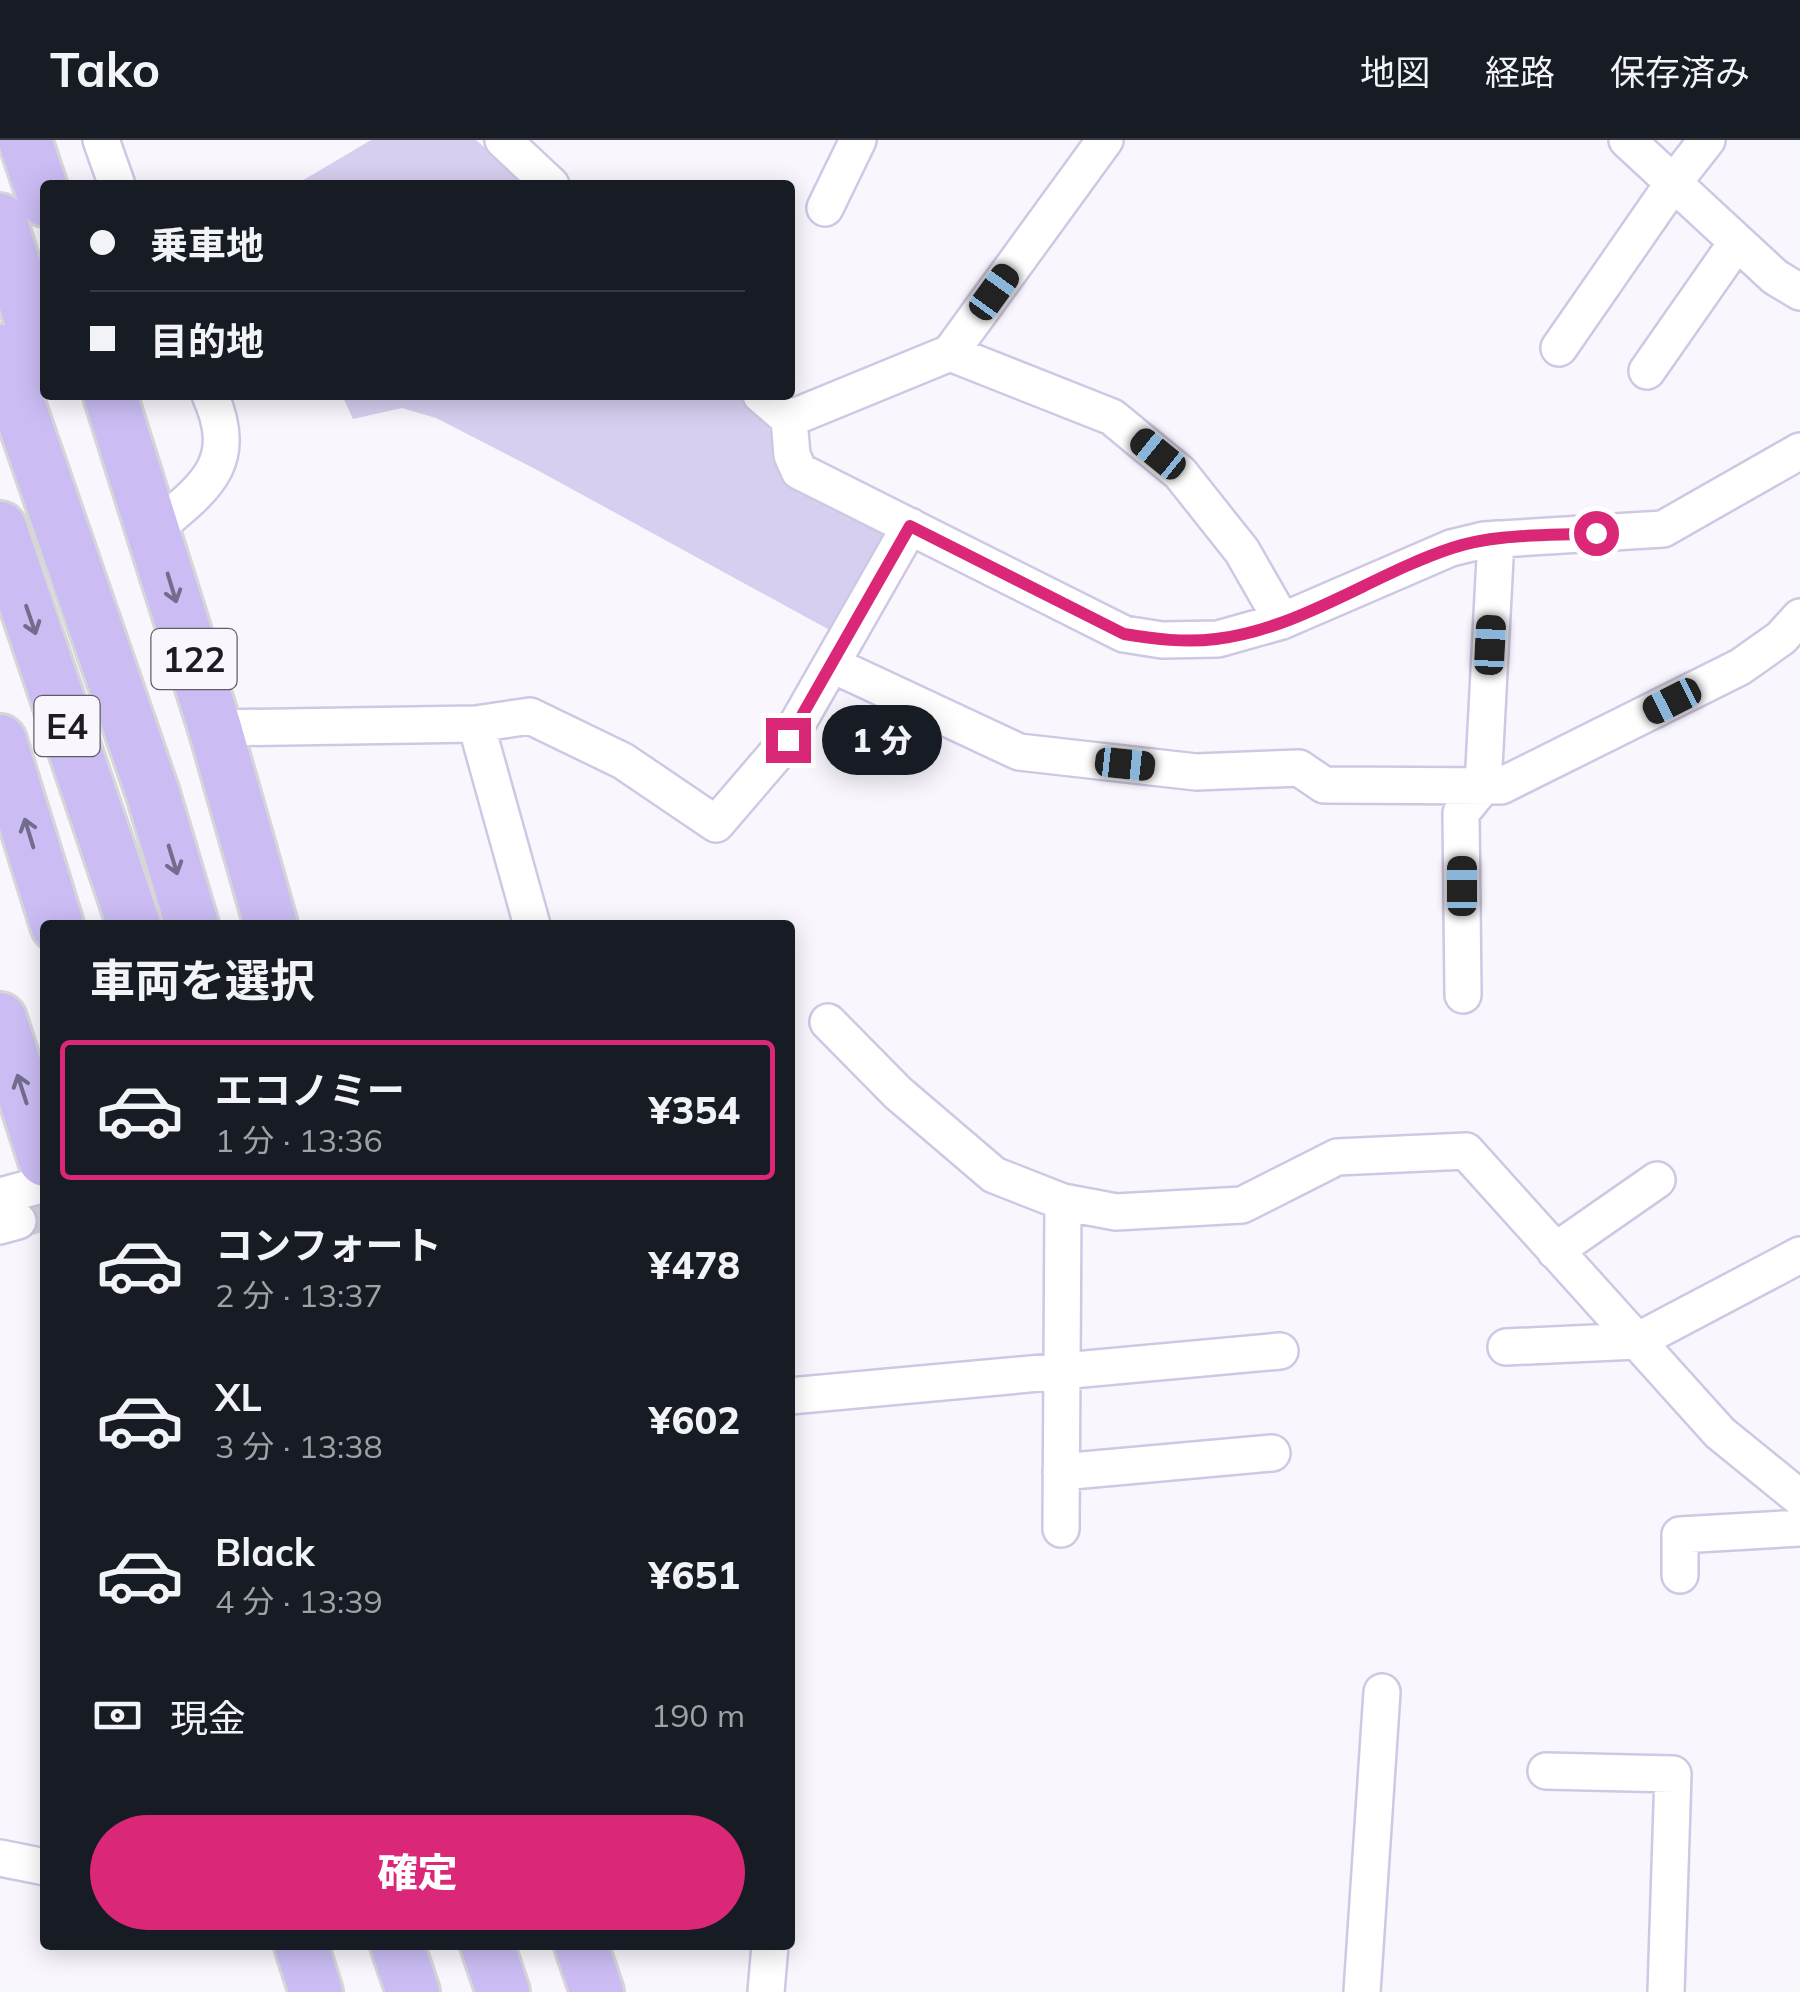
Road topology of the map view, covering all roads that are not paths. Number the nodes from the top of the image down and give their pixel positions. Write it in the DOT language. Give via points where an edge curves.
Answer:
graph roads {
  1 [pos="25,140"];
  2 [pos="101,140"];
  3 [pos="503,140"];
  4 [pos="858,140"];
  5 [pos="1105,140"];
  6 [pos="1628,140"];
  7 [pos="1707,140"];
  8 [pos="116,180"];
  9 [pos="546,180"];
  10 [pos="1674,182"];
  11 [pos="40,185"];
  12 [pos="826,208"];
  13 [pos="0,220"];
  14 [pos="1737,242"];
  15 [pos="1800,292"];
  16 [pos="1558,348"];
  17 [pos="0,351"];
  18 [pos="40,351"];
  19 [pos="950,352"];
  20 [pos="1647,371"];
  21 [pos="53,400"];
  22 [pos="112,400"];
  23 [pos="212,400"];
  24 [pos="767,400"];
  25 [pos="790,420"];
  26 [pos="1800,451"];
  27 [pos="910,526"];
  28 [pos="0,528"];
  29 [pos="154,530"];
  30 [pos="1496,539"];
  31 [pos="1800,617"];
  32 [pos="1282,622"];
  33 [pos="832,666"];
  34 [pos="476,724"];
  35 [pos="215,728"];
  36 [pos="0,742"];
  37 [pos="1483,786"];
  38 [pos="153,794"];
  39 [pos="56,920"];
  40 [pos="132,920"];
  41 [pos="191,920"];
  42 [pos="270,920"];
  43 [pos="531,920"];
  44 [pos="1463,995"];
  45 [pos="0,1018"];
  46 [pos="828,1022"];
  47 [pos="40,1144"];
  48 [pos="1657,1180"];
  49 [pos="40,1188"];
  50 [pos="1063,1202"];
  51 [pos="6,1215"];
  52 [pos="1555,1250"];
  53 [pos="1800,1255"];
  54 [pos="1636,1342"];
  55 [pos="1506,1348"];
  56 [pos="1280,1351"];
  57 [pos="1062,1370"];
  58 [pos="795,1396"];
  59 [pos="1272,1453"];
  60 [pos="1061,1472"];
  61 [pos="1800,1498"];
  62 [pos="1800,1528"];
  63 [pos="1061,1529"];
  64 [pos="1680,1575"];
  65 [pos="1382,1692"];
  66 [pos="1546,1771"];
  67 [pos="0,1858"];
  68 [pos="40,1866"];
  69 [pos="303,1950"];
  70 [pos="399,1950"];
  71 [pos="489,1950"];
  72 [pos="583,1950"];
  73 [pos="770,1950"];
  74 [pos="316,1992"];
  75 [pos="413,1992"];
  76 [pos="503,1992"];
  77 [pos="597,1992"];
  78 [pos="766,1992"];
  79 [pos="1362,1992"];
  80 [pos="1666,1992"];
  1 -- 11 [label="highway"];
  2 -- 8 [label="street"];
  3 -- 9 [label="street"];
  4 -- 12 [label="street"];
  5 -- 19 [label="street"];
  6 -- 10 [label="street"];
  7 -- 10 [label="street"];
  10 -- 14 [label="street"];
  10 -- 16 [label="street"];
  13 -- 18 [label="highway"];
  14 -- 15 [label="street"];
  14 -- 20 [label="street"];
  17 -- 38 [label="highway"];
  19 -- 25 [label="street"];
  19 -- 32 [label="street" via="1112,416 1180,472 1242,551"];
  21 -- 38 [label="highway" via="126,666"];
  22 -- 29 [label="highway, 122"];
  23 -- 29 [label="street" via="224,447 214,470"];
  24 -- 25 [label="street"];
  25 -- 27 [label="street" via="799,470"];
  26 -- 30 [label="street" via="1663,529"];
  27 -- 32 [label="street" via="1124,634 1218,639"];
  27 -- 33 [label="street"];
  28 -- 40 [label="highway, E4, one-way"];
  29 -- 35 [label="highway, 122, one-way"];
  30 -- 32 [label="street" via="1450,548"];
  30 -- 37 [label="street"];
  31 -- 37 [label="street" via="1740,667 1501,786"];
  33 -- 34 [label="street" via="788,740 716,824 623,761 530,716"];
  33 -- 37 [label="street" via="1018,752 1196,772 1299,768 1324,786"];
  34 -- 35 [label="street"];
  34 -- 43 [label="street"];
  35 -- 42 [label="highway, 122"];
  39 -- 36 [label="highway, E4, one-way"];
  37 -- 44 [label="street" via="1461,813"];
  38 -- 41 [label="highway, one-way"];
  47 -- 45 [label="highway, one-way"];
  46 -- 50 [label="street" via="898,1093 994,1174"];
  48 -- 52 [label="street"];
  49 -- 51 [label="street"];
  50 -- 52 [label="street" via="1116,1212 1242,1205 1337,1158 1466,1151"];
  50 -- 57 [label="street"];
  52 -- 54 [label="street"];
  53 -- 54 [label="street"];
  54 -- 55 [label="street"];
  54 -- 61 [label="street" via="1720,1432"];
  56 -- 57 [label="street"];
  57 -- 58 [label="street"];
  57 -- 60 [label="street"];
  59 -- 60 [label="street"];
  60 -- 63 [label="street"];
  62 -- 64 [label="street" via="1680,1536"];
  65 -- 79 [label="street"];
  66 -- 80 [label="street" via="1674,1774"];
  67 -- 68 [label="street"];
  69 -- 74 [label="highway"];
  70 -- 75 [label="highway"];
  71 -- 76 [label="highway"];
  72 -- 77 [label="highway"];
  73 -- 78 [label="street"];
}
